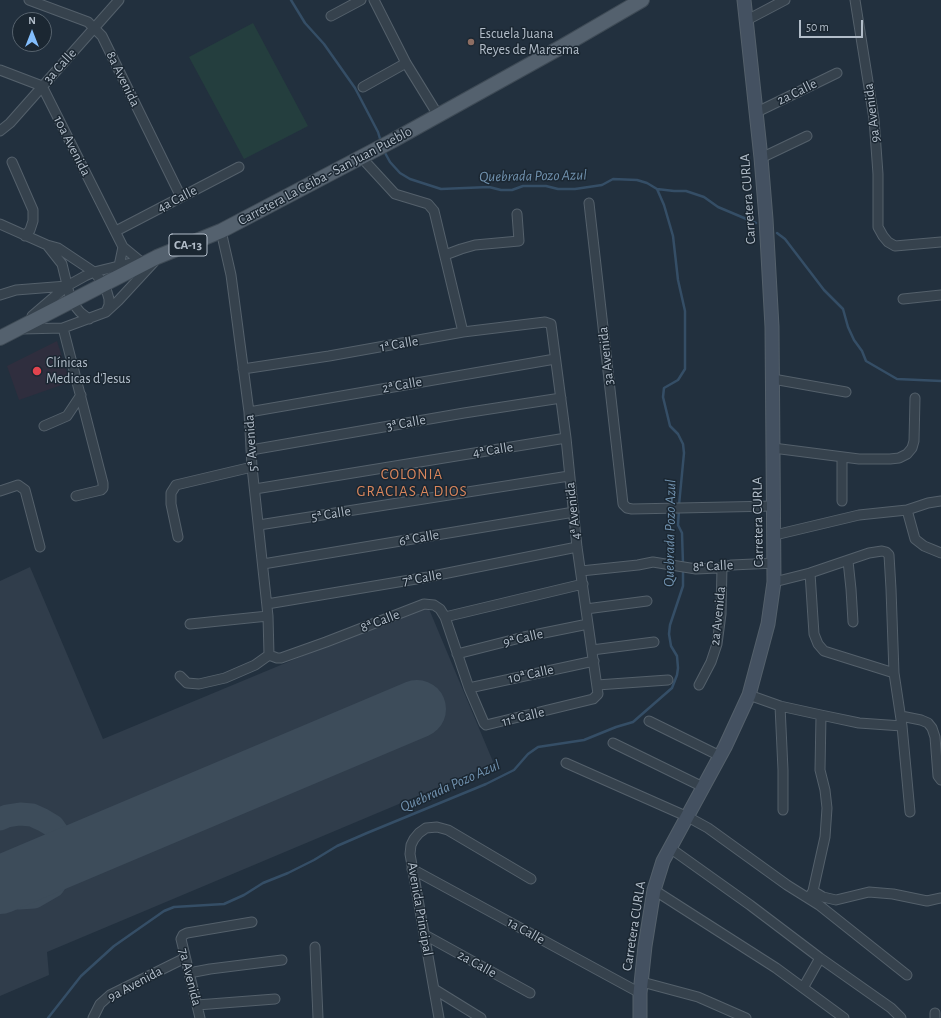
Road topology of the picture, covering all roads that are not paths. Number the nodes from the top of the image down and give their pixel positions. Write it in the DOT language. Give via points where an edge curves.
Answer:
graph roads {
  1 [pos="29,0"];
  2 [pos="119,0"];
  3 [pos="361,0"];
  4 [pos="374,0"];
  5 [pos="642,0"];
  6 [pos="744,0"];
  7 [pos="785,0"];
  8 [pos="855,0"];
  9 [pos="331,16"];
  10 [pos="747,20"];
  11 [pos="95,28"];
  12 [pos="406,63"];
  13 [pos="0,70"];
  14 [pos="837,73"];
  15 [pos="42,86"];
  16 [pos="363,87"];
  17 [pos="757,112"];
  18 [pos="438,115"];
  19 [pos="0,131"];
  20 [pos="807,136"];
  21 [pos="361,157"];
  22 [pos="761,158"];
  23 [pos="12,162"];
  24 [pos="239,167"];
  25 [pos="181,197"];
  26 [pos="589,203"];
  27 [pos="517,214"];
  28 [pos="0,224"];
  29 [pos="116,231"];
  30 [pos="221,231"];
  31 [pos="26,236"];
  32 [pos="941,242"];
  33 [pos="47,245"];
  34 [pos="123,247"];
  35 [pos="445,255"];
  36 [pos="158,258"];
  37 [pos="140,261"];
  38 [pos="119,266"];
  39 [pos="94,272"];
  40 [pos="105,284"];
  41 [pos="67,286"];
  42 [pos="0,295"];
  43 [pos="941,295"];
  44 [pos="903,299"];
  45 [pos="71,301"];
  46 [pos="106,312"];
  47 [pos="89,319"];
  48 [pos="62,328"];
  49 [pos="552,328"];
  50 [pos="18,329"];
  51 [pos="464,332"];
  52 [pos="0,338"];
  53 [pos="555,359"];
  54 [pos="243,369"];
  55 [pos="773,379"];
  56 [pos="846,392"];
  57 [pos="81,395"];
  58 [pos="561,398"];
  59 [pos="915,398"];
  60 [pos="249,412"];
  61 [pos="44,426"];
  62 [pos="566,438"];
  63 [pos="773,448"];
  64 [pos="251,450"];
  65 [pos="842,457"];
  66 [pos="252,467"];
  67 [pos="569,476"];
  68 [pos="255,489"];
  69 [pos="0,491"];
  70 [pos="76,496"];
  71 [pos="842,501"];
  72 [pos="941,501"];
  73 [pos="774,506"];
  74 [pos="907,510"];
  75 [pos="574,512"];
  76 [pos="259,525"];
  77 [pos="775,535"];
  78 [pos="178,537"];
  79 [pos="40,547"];
  80 [pos="577,548"];
  81 [pos="941,553"];
  82 [pos="848,561"];
  83 [pos="775,563"];
  84 [pos="263,564"];
  85 [pos="722,568"];
  86 [pos="581,571"];
  87 [pos="810,573"];
  88 [pos="774,582"];
  89 [pos="583,584"];
  90 [pos="647,601"];
  91 [pos="267,604"];
  92 [pos="586,609"];
  93 [pos="268,616"];
  94 [pos="445,618"];
  95 [pos="853,622"];
  96 [pos="190,624"];
  97 [pos="588,624"];
  98 [pos="654,642"];
  99 [pos="592,650"];
  100 [pos="457,654"];
  101 [pos="269,655"];
  102 [pos="594,661"];
  103 [pos="894,673"];
  104 [pos="180,676"];
  105 [pos="668,680"];
  106 [pos="699,685"];
  107 [pos="469,688"];
  108 [pos="598,689"];
  109 [pos="749,695"];
  110 [pos="780,706"];
  111 [pos="820,715"];
  112 [pos="901,716"];
  113 [pos="649,721"];
  114 [pos="902,726"];
  115 [pos="613,744"];
  116 [pos="720,756"];
  117 [pos="566,763"];
  118 [pos="941,780"];
  119 [pos="703,787"];
  120 [pos="782,810"];
  121 [pos="910,812"];
  122 [pos="688,817"];
  123 [pos="670,848"];
  124 [pos="412,869"];
  125 [pos="531,879"];
  126 [pos="654,890"];
  127 [pos="811,895"];
  128 [pos="941,898"];
  129 [pos="252,922"];
  130 [pos="425,935"];
  131 [pos="315,947"];
  132 [pos="185,958"];
  133 [pos="820,958"];
  134 [pos="282,960"];
  135 [pos="189,973"];
  136 [pos="907,975"];
  137 [pos="641,987"];
  138 [pos="803,988"];
  139 [pos="434,989"];
  140 [pos="530,993"];
  141 [pos="275,999"];
  142 [pos="197,1005"];
  143 [pos="93,1018"];
  144 [pos="200,1018"];
  145 [pos="318,1018"];
  146 [pos="439,1018"];
  147 [pos="481,1018"];
  148 [pos="640,1018"];
  149 [pos="746,1018"];
  150 [pos="844,1018"];
  151 [pos="901,1018"];
  1 -- 11 [label="street, 8a Avenida" via="88,22"];
  2 -- 11 [label="street, 3a Calle"];
  3 -- 9 [label="street"];
  4 -- 12 [label="street"];
  5 -- 18 [label="main road, Carretera La Ceiba - San Juan Pueblo / CA-13"];
  6 -- 10 [label="main road, Carretera CURLA"];
  7 -- 10 [label="street"];
  8 -- 32 [label="street, 9a Avenida" via="874,119 878,227 882,236 895,246"];
  10 -- 17 [label="main road, Carretera CURLA"];
  11 -- 15 [label="street, 3a Calle"];
  11 -- 25 [label="street, 8a Avenida" via="102,36"];
  12 -- 16 [label="street"];
  12 -- 18 [label="street"];
  13 -- 15 [label="street"];
  14 -- 17 [label="street, 2a Calle"];
  15 -- 19 [label="street, 3a Calle"];
  15 -- 29 [label="street, 10a Avenida"];
  17 -- 22 [label="main road, Carretera CURLA"];
  18 -- 21 [label="main road, Carretera La Ceiba - San Juan Pueblo / CA-13"];
  20 -- 22 [label="street"];
  21 -- 30 [label="main road, Carretera La Ceiba - San Juan Pueblo / CA-13"];
  21 -- 35 [label="street" via="395,194 431,206"];
  22 -- 55 [label="main road, Carretera CURLA"];
  23 -- 31 [label="street" via="33,210 33,221"];
  24 -- 25 [label="street, 4a Calle"];
  25 -- 29 [label="street, 4a Calle"];
  26 -- 73 [label="street, 3a Avenida" via="622,504 632,509"];
  27 -- 35 [label="street" via="519,241 475,245"];
  28 -- 31 [label="street"];
  29 -- 34 [label="street, 10a Avenida"];
  30 -- 36 [label="main road, Carretera La Ceiba - San Juan Pueblo / CA-13"];
  30 -- 54 [label="street, 5ª Avenida" via="231,275"];
  31 -- 33 [label="street"];
  33 -- 39 [label="street" via="58,248"];
  33 -- 41 [label="street" via="62,264"];
  34 -- 37 [label="street"];
  34 -- 38 [label="street"];
  35 -- 51 [label="street"];
  36 -- 37 [label="street"];
  36 -- 40 [label="main road, Carretera La Ceiba - San Juan Pueblo / CA-13"];
  36 -- 46 [label="street"];
  37 -- 38 [label="street"];
  38 -- 39 [label="street"];
  39 -- 40 [label="street"];
  39 -- 41 [label="street"];
  40 -- 45 [label="main road, Carretera La Ceiba - San Juan Pueblo / CA-13"];
  40 -- 46 [label="street" via="109,299"];
  41 -- 42 [label="street" via="16,290"];
  41 -- 45 [label="street"];
  41 -- 50 [label="street"];
  43 -- 44 [label="street"];
  45 -- 47 [label="street"];
  45 -- 50 [label="main road, Carretera La Ceiba - San Juan Pueblo / CA-13"];
  46 -- 47 [label="street"];
  47 -- 48 [label="street"];
  48 -- 50 [label="street"];
  48 -- 57 [label="street"];
  49 -- 51 [label="street, 1ª Calle" via="545,322"];
  49 -- 53 [label="street, 4ª Avenida"];
  50 -- 52 [label="main road, Carretera La Ceiba - San Juan Pueblo / CA-13"];
  51 -- 54 [label="street, 1ª Calle"];
  53 -- 58 [label="street, 4ª Avenida"];
  53 -- 60 [label="street, 2ª Calle"];
  54 -- 60 [label="street, 5ª Avenida"];
  55 -- 56 [label="street"];
  55 -- 63 [label="main road, Carretera CURLA"];
  57 -- 61 [label="street" via="67,416"];
  57 -- 70 [label="street" via="103,488"];
  58 -- 62 [label="street, 4ª Avenida"];
  58 -- 64 [label="street, 3ª Calle"];
  59 -- 65 [label="street" via="914,441 907,454 890,459"];
  60 -- 64 [label="street, 5ª Avenida"];
  62 -- 67 [label="street, 4ª Avenida"];
  62 -- 68 [label="street, 4ª Calle"];
  63 -- 65 [label="street"];
  63 -- 73 [label="main road, Carretera CURLA"];
  64 -- 66 [label="street, 5ª Avenida"];
  65 -- 71 [label="street"];
  66 -- 68 [label="street, 5ª Avenida"];
  66 -- 78 [label="street" via="176,485 171,493 171,504"];
  67 -- 75 [label="street, 4ª Avenida"];
  67 -- 76 [label="street, 5ª Calle"];
  68 -- 76 [label="street, 5ª Avenida"];
  69 -- 79 [label="street" via="18,485 25,490"];
  72 -- 74 [label="street"];
  73 -- 77 [label="main road, Carretera CURLA"];
  74 -- 77 [label="street" via="859,515"];
  74 -- 81 [label="street" via="915,539"];
  75 -- 80 [label="street, 4ª Avenida"];
  75 -- 84 [label="street, 6ª Calle"];
  76 -- 84 [label="street, 5ª Avenida"];
  77 -- 83 [label="main road, Carretera CURLA"];
  80 -- 86 [label="street, 4ª Avenida"];
  80 -- 91 [label="street, 7ª Calle" via="428,577"];
  82 -- 87 [label="street"];
  82 -- 95 [label="street"];
  82 -- 103 [label="street" via="882,551 889,555"];
  83 -- 85 [label="street, 8ª Calle"];
  83 -- 88 [label="main road, Carretera CURLA"];
  84 -- 91 [label="street, 5ª Avenida"];
  85 -- 86 [label="street, 8ª Calle" via="687,568 653,562"];
  85 -- 106 [label="street, 2a Avenida" via="718,644"];
  86 -- 89 [label="street, 4ª Avenida"];
  87 -- 88 [label="street"];
  87 -- 103 [label="street" via="814,634 818,644 824,651"];
  88 -- 109 [label="main road, Carretera CURLA" via="768,624"];
  89 -- 92 [label="street, 4ª Avenida"];
  89 -- 94 [label="street"];
  90 -- 92 [label="street"];
  91 -- 93 [label="street, 5ª Avenida"];
  92 -- 97 [label="street, 4ª Avenida"];
  93 -- 96 [label="street"];
  93 -- 101 [label="street, 5ª Avenida"];
  94 -- 100 [label="street"];
  94 -- 101 [label="street, 8ª Calle" via="440,609 434,605 424,604 281,658"];
  97 -- 99 [label="street, 4ª Avenida"];
  97 -- 100 [label="street, 9ª Calle"];
  98 -- 99 [label="street"];
  99 -- 102 [label="street, 4ª Avenida"];
  100 -- 107 [label="street"];
  101 -- 104 [label="street" via="255,665 225,678 199,684 187,683"];
  102 -- 107 [label="street, 10ª Calle"];
  102 -- 108 [label="street, 4ª Avenida"];
  103 -- 112 [label="street"];
  105 -- 108 [label="street"];
  107 -- 108 [label="street, 11ª Calle" via="484,724 488,725 593,699"];
  109 -- 110 [label="street"];
  109 -- 116 [label="main road, Carretera CURLA"];
  110 -- 111 [label="street"];
  110 -- 120 [label="street"];
  111 -- 114 [label="street" via="859,723"];
  111 -- 127 [label="street" via="820,770 827,808 825,836"];
  112 -- 114 [label="street"];
  112 -- 118 [label="street" via="921,720 932,728 938,776"];
  113 -- 116 [label="street"];
  114 -- 121 [label="street"];
  115 -- 119 [label="street"];
  116 -- 119 [label="main road, Carretera CURLA"];
  117 -- 122 [label="street"];
  119 -- 122 [label="main road, Carretera CURLA"];
  122 -- 123 [label="main road, Carretera CURLA"];
  122 -- 127 [label="street" via="708,828 787,885"];
  123 -- 126 [label="main road, Carretera CURLA"];
  123 -- 133 [label="street"];
  124 -- 125 [label="street, Avenida Principal" via="410,854 414,838 426,828 437,827 458,835"];
  124 -- 130 [label="street, Avenida Principal"];
  124 -- 137 [label="street, 1a Calle"];
  126 -- 137 [label="main road, Carretera CURLA"];
  126 -- 138 [label="street"];
  127 -- 128 [label="street" via="836,900 869,892 927,901"];
  127 -- 136 [label="street"];
  129 -- 132 [label="street, 7a Avenida" via="183,935 181,939"];
  130 -- 139 [label="street, Avenida Principal"];
  130 -- 140 [label="street, 2a Calle"];
  131 -- 145 [label="street"];
  132 -- 135 [label="street, 7a Avenida"];
  132 -- 143 [label="street, 9a Avenida" via="110,995 100,1004"];
  133 -- 138 [label="street"];
  133 -- 151 [label="street" via="891,1008"];
  134 -- 135 [label="street"];
  135 -- 142 [label="street, 7a Avenida"];
  137 -- 148 [label="main road, Carretera CURLA"];
  137 -- 149 [label="street, 1a Calle" via="698,997"];
  138 -- 150 [label="street"];
  139 -- 146 [label="street, Avenida Principal"];
  139 -- 147 [label="street"];
  141 -- 142 [label="street"];
  142 -- 144 [label="street, 7a Avenida"];
}
